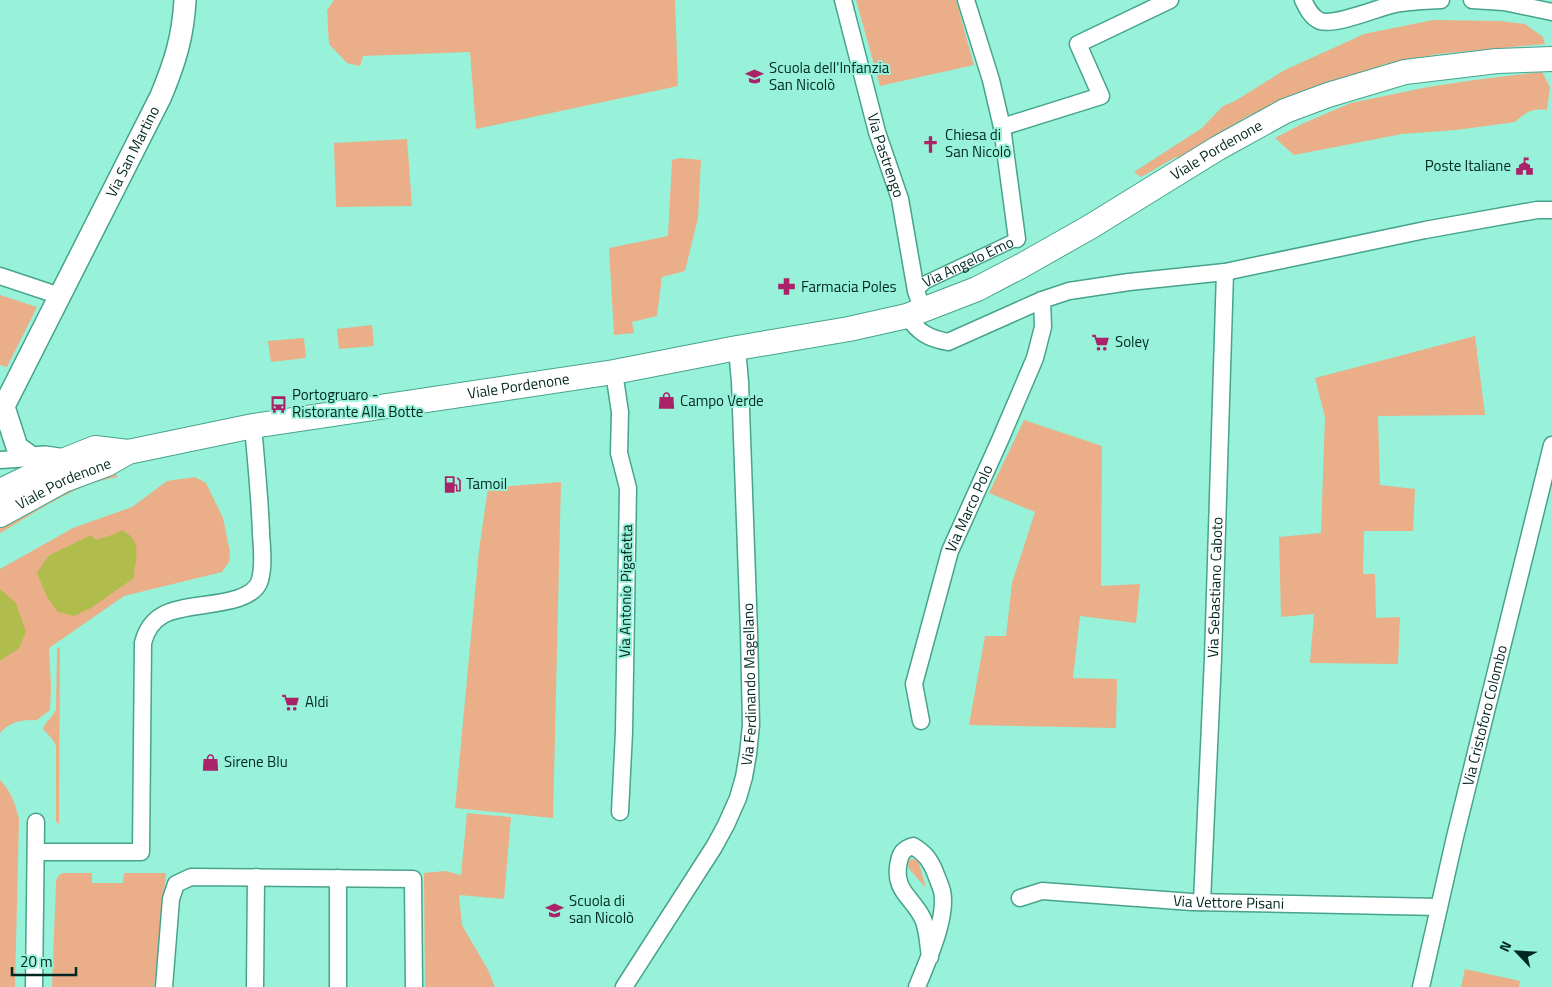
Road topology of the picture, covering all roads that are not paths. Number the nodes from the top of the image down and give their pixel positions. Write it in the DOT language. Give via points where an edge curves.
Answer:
graph roads {
  1 [pos="185,0"];
  2 [pos="843,0"];
  3 [pos="966,0"];
  4 [pos="1170,0"];
  5 [pos="1303,0"];
  6 [pos="1441,0"];
  7 [pos="1472,0"];
  8 [pos="1552,0"];
  9 [pos="1552,5"];
  10 [pos="1552,12"];
  11 [pos="1552,59"];
  12 [pos="1002,127"];
  13 [pos="1552,210"];
  14 [pos="1017,239"];
  15 [pos="1225,272"];
  16 [pos="0,276"];
  17 [pos="60,296"];
  18 [pos="1042,300"];
  19 [pos="915,306"];
  20 [pos="736,348"];
  21 [pos="614,372"];
  22 [pos="1,414"];
  23 [pos="253,426"];
  24 [pos="1552,445"];
  25 [pos="128,452"];
  26 [pos="32,458"];
  27 [pos="0,460"];
  28 [pos="65,460"];
  29 [pos="0,491"];
  30 [pos="0,515"];
  31 [pos="921,720"];
  32 [pos="620,812"];
  33 [pos="36,822"];
  34 [pos="36,852"];
  35 [pos="256,877"];
  36 [pos="338,878"];
  37 [pos="1020,898"];
  38 [pos="1202,902"];
  39 [pos="1439,908"];
  40 [pos="930,957"];
  41 [pos="34,987"];
  42 [pos="164,987"];
  43 [pos="255,987"];
  44 [pos="338,987"];
  45 [pos="414,987"];
  46 [pos="624,987"];
  47 [pos="917,987"];
  48 [pos="1421,987"];
  1 -- 17 [label="street, Via San Martino" via="184,25 172,70"];
  2 -- 19 [label="street, Via Pastrengo" via="877,132 900,199"];
  3 -- 12 [label="street, Via Angelo Emo" via="982,46"];
  4 -- 12 [label="street" via="1078,44 1102,96"];
  5 -- 6 [label="street" via="1310,14 1326,22 1392,5"];
  7 -- 10 [label="street" via="1504,2"];
  8 -- 9 [label="street"];
  11 -- 19 [label="main road, Viale Pordenone" via="1497,61 1405,72 1285,111 977,290"];
  12 -- 14 [label="street, Via Angelo Emo"];
  13 -- 15 [label="street" via="1425,230"];
  14 -- 19 [label="street, Via Angelo Emo" via="926,282"];
  15 -- 18 [label="street" via="1069,291"];
  15 -- 38 [label="street, Via Sebastiano Caboto" via="1214,648"];
  16 -- 17 [label="street"];
  17 -- 22 [label="street, Via San Martino"];
  18 -- 19 [label="street" via="948,342 924,335"];
  18 -- 31 [label="street, Via Marco Polo" via="1043,327 1035,358 950,551 914,684"];
  19 -- 20 [label="main road, Viale Pordenone" via="849,329"];
  20 -- 21 [label="main road, Viale Pordenone"];
  20 -- 46 [label="street, Via Ferdinando Magellano" via="750,650 751,724 744,777 738,798 714,847"];
  21 -- 23 [label="main road, Viale Pordenone"];
  21 -- 32 [label="street, Via Antonio Pigafetta" via="620,412 619,453 628,488"];
  22 -- 26 [label="street, Via San Martino" via="17,447"];
  23 -- 25 [label="main road, Viale Pordenone"];
  23 -- 34 [label="street" via="262,548 260,581 250,593 234,600 164,614 153,623 143,642 141,852"];
  24 -- 39 [label="street, Via Cristoforo Colombo"];
  25 -- 28 [label="main road, Viale Pordenone" via="95,448"];
  25 -- 30 [label="main road, Viale Pordenone" via="107,464 64,480"];
  26 -- 27 [label="street"];
  26 -- 28 [label="street"];
  28 -- 29 [label="main road, Viale Pordenone"];
  33 -- 34 [label="street"];
  34 -- 41 [label="street"];
  35 -- 36 [label="street"];
  35 -- 42 [label="street" via="191,876 176,884 171,899"];
  35 -- 43 [label="street"];
  36 -- 44 [label="street"];
  36 -- 45 [label="street" via="413,879"];
  37 -- 38 [label="street, Via Vettore Pisani" via="1042,890"];
  38 -- 39 [label="street, Via Vettore Pisani"];
  39 -- 48 [label="street, Via Cristoforo Colombo"];
  40 -- 40 [label="street" via="943,906 942,891 930,860 913,846 900,854 898,882 923,919"];
  40 -- 47 [label="street"];
}
